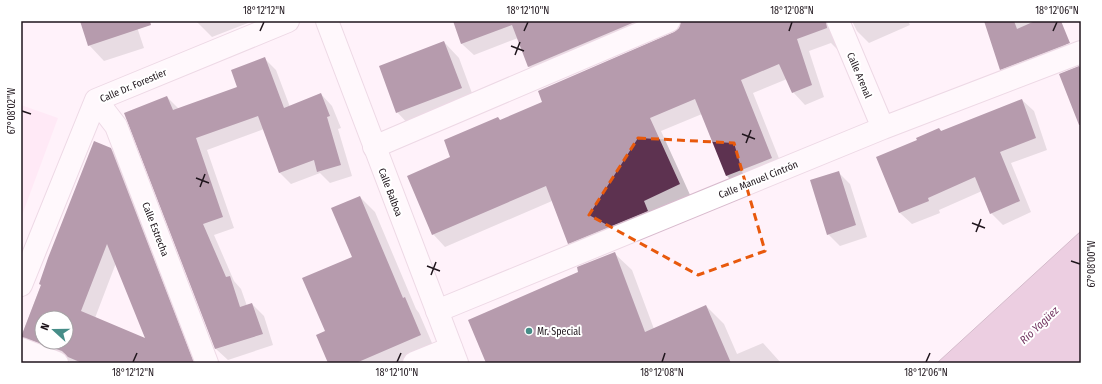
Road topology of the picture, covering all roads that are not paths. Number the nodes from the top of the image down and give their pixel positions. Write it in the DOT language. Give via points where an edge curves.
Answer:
graph roads {
  1 [pos="288,21"];
  2 [pos="327,21"];
  3 [pos="669,21"];
  4 [pos="838,21"];
  5 [pos="1081,52"];
  6 [pos="96,100"];
  7 [pos="882,128"];
  8 [pos="374,147"];
  9 [pos="21,285"];
  10 [pos="437,311"];
  11 [pos="21,349"];
  12 [pos="454,356"];
  13 [pos="57,363"];
  14 [pos="207,363"];
  15 [pos="414,363"];
  1 -- 6 [label="street, Calle Dr. Forestier"];
  2 -- 8 [label="street, Calle Balboa"];
  3 -- 8 [label="street"];
  4 -- 7 [label="street, Calle Arenal"];
  5 -- 7 [label="street, Calle Manuel Cintrón"];
  6 -- 9 [label="street, Calle Dr. Forestier"];
  6 -- 14 [label="street, Calle Estrecha" via="116,126"];
  7 -- 10 [label="street, Calle Manuel Cintrón"];
  8 -- 10 [label="street, Calle Balboa"];
  10 -- 12 [label="street, Calle Balboa"];
  11 -- 13 [label="street"];
  12 -- 15 [label="street"];
}
